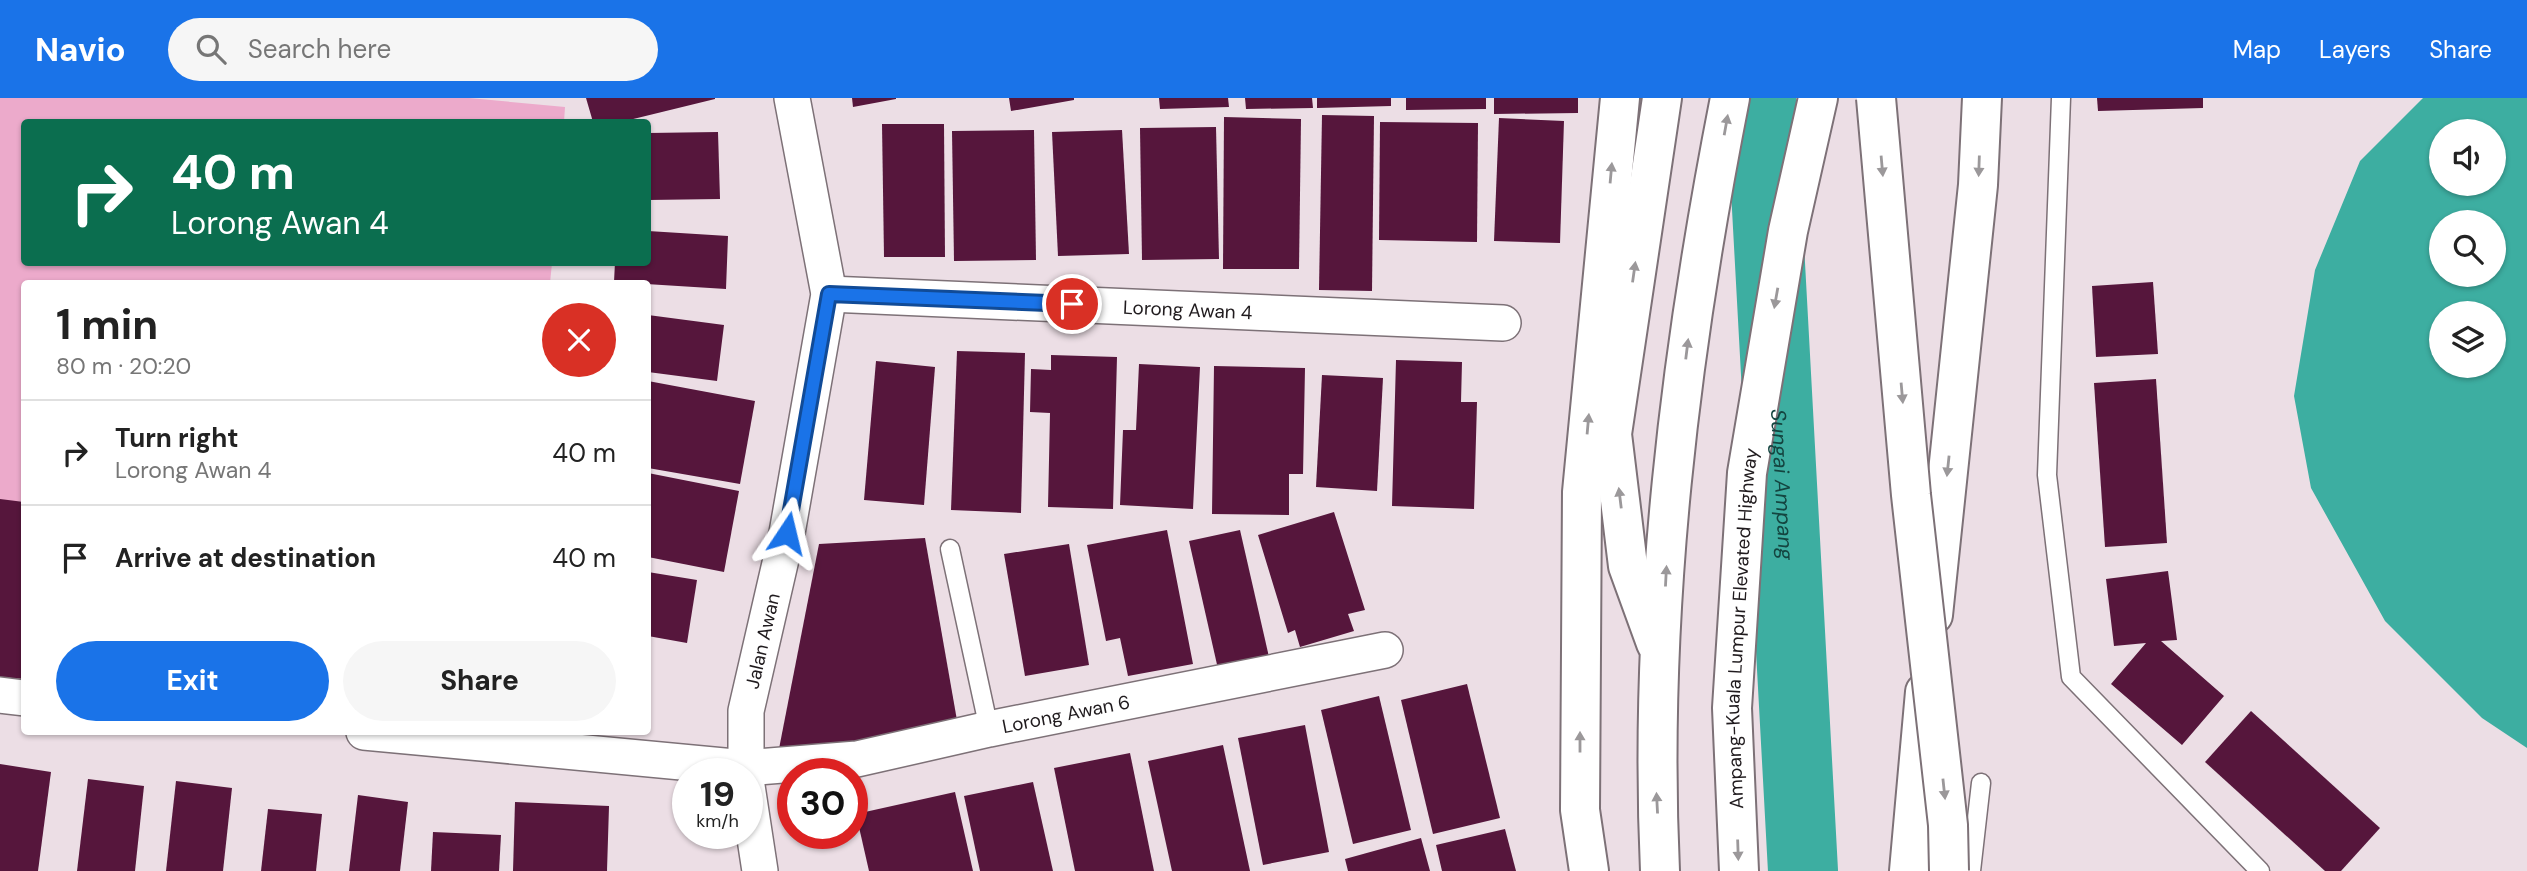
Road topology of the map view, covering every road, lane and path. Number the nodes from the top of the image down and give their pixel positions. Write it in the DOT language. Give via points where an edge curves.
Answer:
graph roads {
  1 [pos="792,98"];
  2 [pos="1620,98"];
  3 [pos="1662,98"];
  4 [pos="1730,98"];
  5 [pos="1818,98"];
  6 [pos="1847,98"];
  7 [pos="1876,98"];
  8 [pos="1982,98"];
  9 [pos="2061,98"];
  10 [pos="1788,231"];
  11 [pos="829,294"];
  12 [pos="1503,323"];
  13 [pos="950,549"];
  14 [pos="1385,650"];
  15 [pos="1661,658"];
  16 [pos="0,695"];
  17 [pos="21,698"];
  18 [pos="989,729"];
  19 [pos="390,735"];
  20 [pos="746,758"];
  21 [pos="672,767"];
  22 [pos="763,773"];
  23 [pos="1981,783"];
  24 [pos="757,849"];
  25 [pos="1909,854"];
  26 [pos="760,871"];
  27 [pos="1589,871"];
  28 [pos="1660,871"];
  29 [pos="1739,871"];
  30 [pos="1949,871"];
  31 [pos="1971,871"];
  32 [pos="2260,871"];
  1 -- 11 [label="street, Jalan Awan"];
  27 -- 2 [label="highway, one-way" via="1580,810 1581,492"];
  15 -- 3 [label="highway, one-way" via="1628,566 1612,434"];
  15 -- 4 [label="highway, one-way" via="1676,435"];
  5 -- 10 [label="highway, Ampang-Kuala Lumpur Elevated Highway"];
  6 -- 10 [label="highway"];
  7 -- 30 [label="highway, one-way, bridge"];
  8 -- 25 [label="highway, one-way" via="1978,185"];
  9 -- 32 [label="lane" via="2047,475 2071,677"];
  10 -- 29 [label="highway, Ampang-Kuala Lumpur Elevated Highway, one-way" via="1747,473 1732,708"];
  11 -- 12 [label="street, Lorong Awan 4"];
  11 -- 20 [label="street, Jalan Awan" via="787,533 746,711"];
  13 -- 18 [label="lane"];
  14 -- 18 [label="street, Lorong Awan 6"];
  28 -- 15 [label="highway, one-way" via="1656,783"];
  16 -- 17 [label="street"];
  18 -- 22 [label="street, Lorong Awan 6" via="857,759"];
  19 -- 21 [label="street, Lorong Awan 6"];
  23 -- 31 [label="lane"];
  24 -- 26 [label="street, Jalan Awan"];
}
